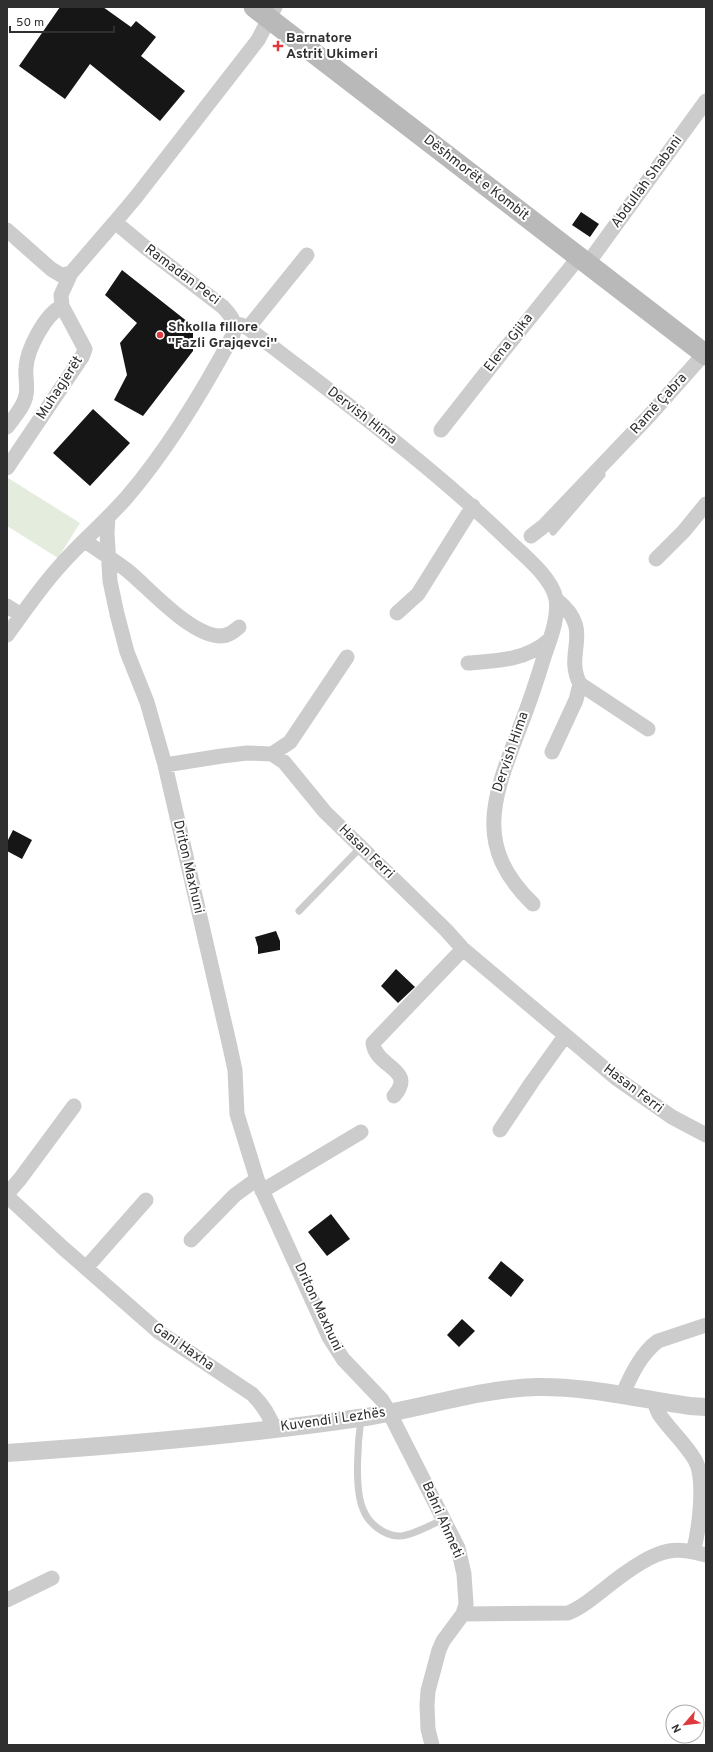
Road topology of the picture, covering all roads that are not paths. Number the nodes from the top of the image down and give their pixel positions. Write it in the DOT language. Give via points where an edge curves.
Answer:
graph roads {
  1 [pos="266,11"];
  2 [pos="706,101"];
  3 [pos="115,222"];
  4 [pos="7,230"];
  5 [pos="307,255"];
  6 [pos="584,260"];
  7 [pos="71,273"];
  8 [pos="62,306"];
  9 [pos="241,326"];
  10 [pos="704,350"];
  11 [pos="7,426"];
  12 [pos="442,430"];
  13 [pos="613,454"];
  14 [pos="7,468"];
  15 [pos="706,504"];
  16 [pos="473,506"];
  17 [pos="108,517"];
  18 [pos="553,532"];
  19 [pos="531,536"];
  20 [pos="85,541"];
  21 [pos="108,557"];
  22 [pos="656,559"];
  23 [pos="556,598"];
  24 [pos="7,606"];
  25 [pos="397,613"];
  26 [pos="21,615"];
  27 [pos="239,627"];
  28 [pos="7,635"];
  29 [pos="549,640"];
  30 [pos="347,657"];
  31 [pos="468,664"];
  32 [pos="580,684"];
  33 [pos="648,729"];
  34 [pos="552,752"];
  35 [pos="272,754"];
  36 [pos="165,765"];
  37 [pos="361,847"];
  38 [pos="533,904"];
  39 [pos="299,911"];
  40 [pos="463,949"];
  41 [pos="565,1036"];
  42 [pos="394,1096"];
  43 [pos="74,1106"];
  44 [pos="500,1130"];
  45 [pos="361,1132"];
  46 [pos="706,1135"];
  47 [pos="260,1185"];
  48 [pos="7,1195"];
  49 [pos="146,1200"];
  50 [pos="191,1240"];
  51 [pos="86,1268"];
  52 [pos="706,1325"];
  53 [pos="622,1396"];
  54 [pos="657,1402"];
  55 [pos="706,1407"];
  56 [pos="389,1412"];
  57 [pos="361,1418"];
  58 [pos="274,1429"];
  59 [pos="7,1453"];
  60 [pos="444,1519"];
  61 [pos="699,1554"];
  62 [pos="52,1578"];
  63 [pos="7,1600"];
  64 [pos="462,1614"];
  65 [pos="432,1745"];
  1 -- 3 [label="street" via="258,40"];
  1 -- 6 [label="main road, Dëshmorët e Kombit"];
  2 -- 6 [label="street, Abdullah Shabani"];
  3 -- 7 [label="street"];
  3 -- 9 [label="street, Ramadan Peci" via="223,307"];
  4 -- 7 [label="street" via="51,269 61,275"];
  5 -- 9 [label="street"];
  6 -- 10 [label="main road, Dëshmorët e Kombit"];
  6 -- 12 [label="street, Elena Gjika" via="492,365"];
  7 -- 8 [label="street" via="61,295"];
  8 -- 11 [label="street, Muhagjerët" via="55,310 35,338 28,354 26,395"];
  8 -- 14 [label="street, Muhagjerët" via="85,349"];
  9 -- 16 [label="street, Dervish Hima" via="423,464"];
  9 -- 17 [label="street" via="233,335 182,421 144,476"];
  10 -- 13 [label="street, Ramë Çabra" via="649,416"];
  13 -- 18 [label="lane, Ramë Çabra" via="614,463"];
  13 -- 19 [label="street, Ramë Çabra" via="544,526"];
  15 -- 22 [label="street"];
  16 -- 23 [label="street, Dervish Hima" via="537,568 549,583"];
  16 -- 25 [label="street" via="418,594"];
  17 -- 20 [label="street"];
  17 -- 21 [label="street, Driton Maxhuni"];
  20 -- 21 [label="street"];
  20 -- 26 [label="street" via="39,590"];
  21 -- 27 [label="street" via="127,570 178,616 202,631 219,636 230,634"];
  21 -- 36 [label="street, Driton Maxhuni" via="110,581 127,652 147,702"];
  23 -- 29 [label="street, Dervish Hima" via="555,620"];
  23 -- 32 [label="street, Dervish Hima" via="572,616 576,626 578,638 574,665"];
  24 -- 26 [label="street"];
  26 -- 28 [label="street"];
  29 -- 31 [label="street" via="529,654"];
  29 -- 38 [label="street, Dervish Hima" via="505,765 496,796 493,822 495,843 501,862 514,884"];
  30 -- 35 [label="street" via="290,742"];
  32 -- 33 [label="street"];
  32 -- 34 [label="street" via="576,700"];
  35 -- 36 [label="street" via="247,753"];
  35 -- 37 [label="street, Hasan Ferri" via="284,762 325,812"];
  36 -- 47 [label="street, Driton Maxhuni" via="235,1070 237,1114"];
  37 -- 39 [label="lane"];
  37 -- 40 [label="street, Hasan Ferri"];
  40 -- 41 [label="street, Hasan Ferri"];
  40 -- 42 [label="street" via="374,1043 374,1050 402,1080 401,1087"];
  41 -- 44 [label="street"];
  41 -- 46 [label="street, Hasan Ferri" via="616,1078 672,1117"];
  43 -- 48 [label="street, Gani Haxha"];
  45 -- 47 [label="street"];
  47 -- 50 [label="street" via="235,1195"];
  47 -- 56 [label="street, Driton Maxhuni" via="329,1337 343,1359 382,1400"];
  48 -- 51 [label="street, Gani Haxha"];
  49 -- 51 [label="street"];
  51 -- 58 [label="street, Gani Haxha" via="160,1332 252,1394 269,1415"];
  52 -- 53 [label="street" via="652,1345 646,1351"];
  53 -- 54 [label="street, Kuvendi i Lezhës"];
  53 -- 56 [label="street, Kuvendi i Lezhës" via="558,1387 534,1387 479,1394"];
  54 -- 55 [label="street, Kuvendi i Lezhës"];
  54 -- 61 [label="street" via="659,1414 696,1462 699,1474 696,1539"];
  56 -- 57 [label="street, Kuvendi i Lezhës"];
  56 -- 60 [label="street, Bahri Ahmeti"];
  57 -- 58 [label="street, Kuvendi i Lezhës"];
  57 -- 60 [label="lane" via="359,1486 363,1510 377,1528 398,1536"];
  58 -- 59 [label="street, Kuvendi i Lezhës" via="194,1439"];
  60 -- 64 [label="street, Bahri Ahmeti" via="458,1548 464,1574 466,1604"];
  61 -- 64 [label="street" via="681,1550 655,1556 624,1575 579,1609 568,1613"];
  62 -- 63 [label="street"];
  64 -- 65 [label="street, Bahri Ahmeti" via="443,1641 432,1674 427,1705"];
}
